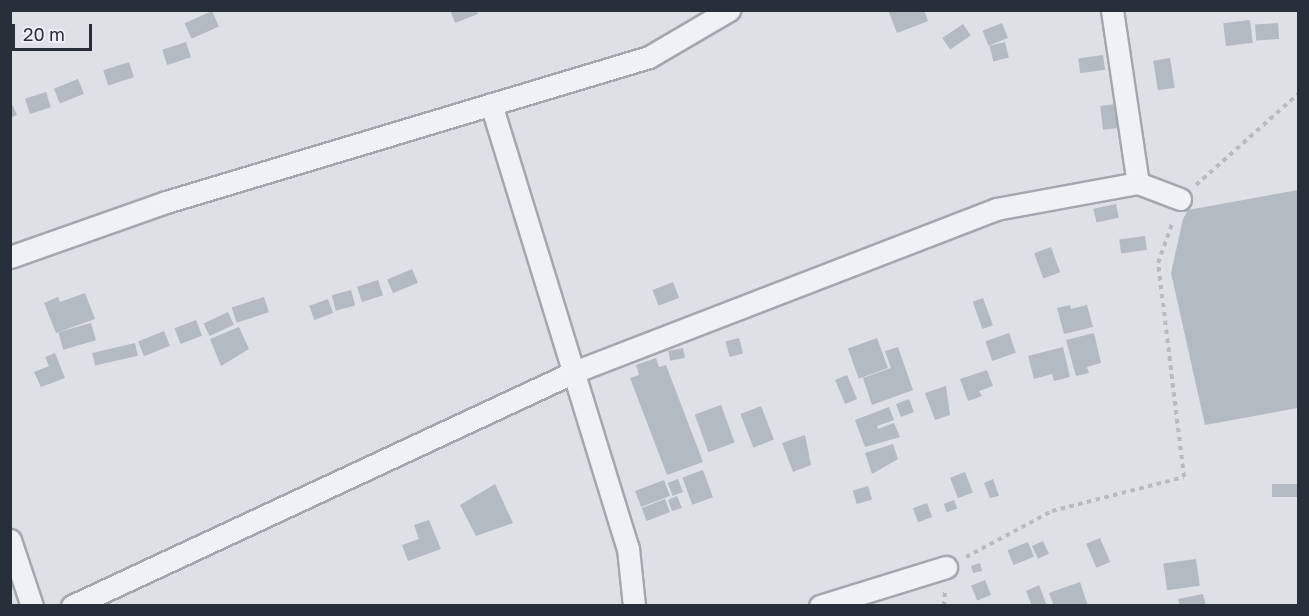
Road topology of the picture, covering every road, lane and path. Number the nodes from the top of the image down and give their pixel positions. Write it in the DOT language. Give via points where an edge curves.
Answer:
graph roads {
  1 [pos="729,10"];
  2 [pos="1112,10"];
  3 [pos="1299,94"];
  4 [pos="491,104"];
  5 [pos="1138,183"];
  6 [pos="1180,199"];
  7 [pos="10,257"];
  8 [pos="574,372"];
  9 [pos="10,540"];
  10 [pos="946,567"];
  11 [pos="32,606"];
  12 [pos="72,606"];
  13 [pos="634,606"];
  14 [pos="820,606"];
  15 [pos="944,606"];
  1 -- 4 [label="street" via="649,57"];
  2 -- 5 [label="street"];
  3 -- 6 [label="path"];
  4 -- 7 [label="street" via="165,202"];
  4 -- 8 [label="street"];
  5 -- 6 [label="street"];
  5 -- 8 [label="street" via="996,209"];
  6 -- 10 [label="path" via="1158,263 1184,477 1052,511"];
  8 -- 12 [label="street"];
  8 -- 13 [label="street" via="628,548"];
  9 -- 11 [label="street"];
  10 -- 14 [label="street"];
  10 -- 15 [label="path"];
}
